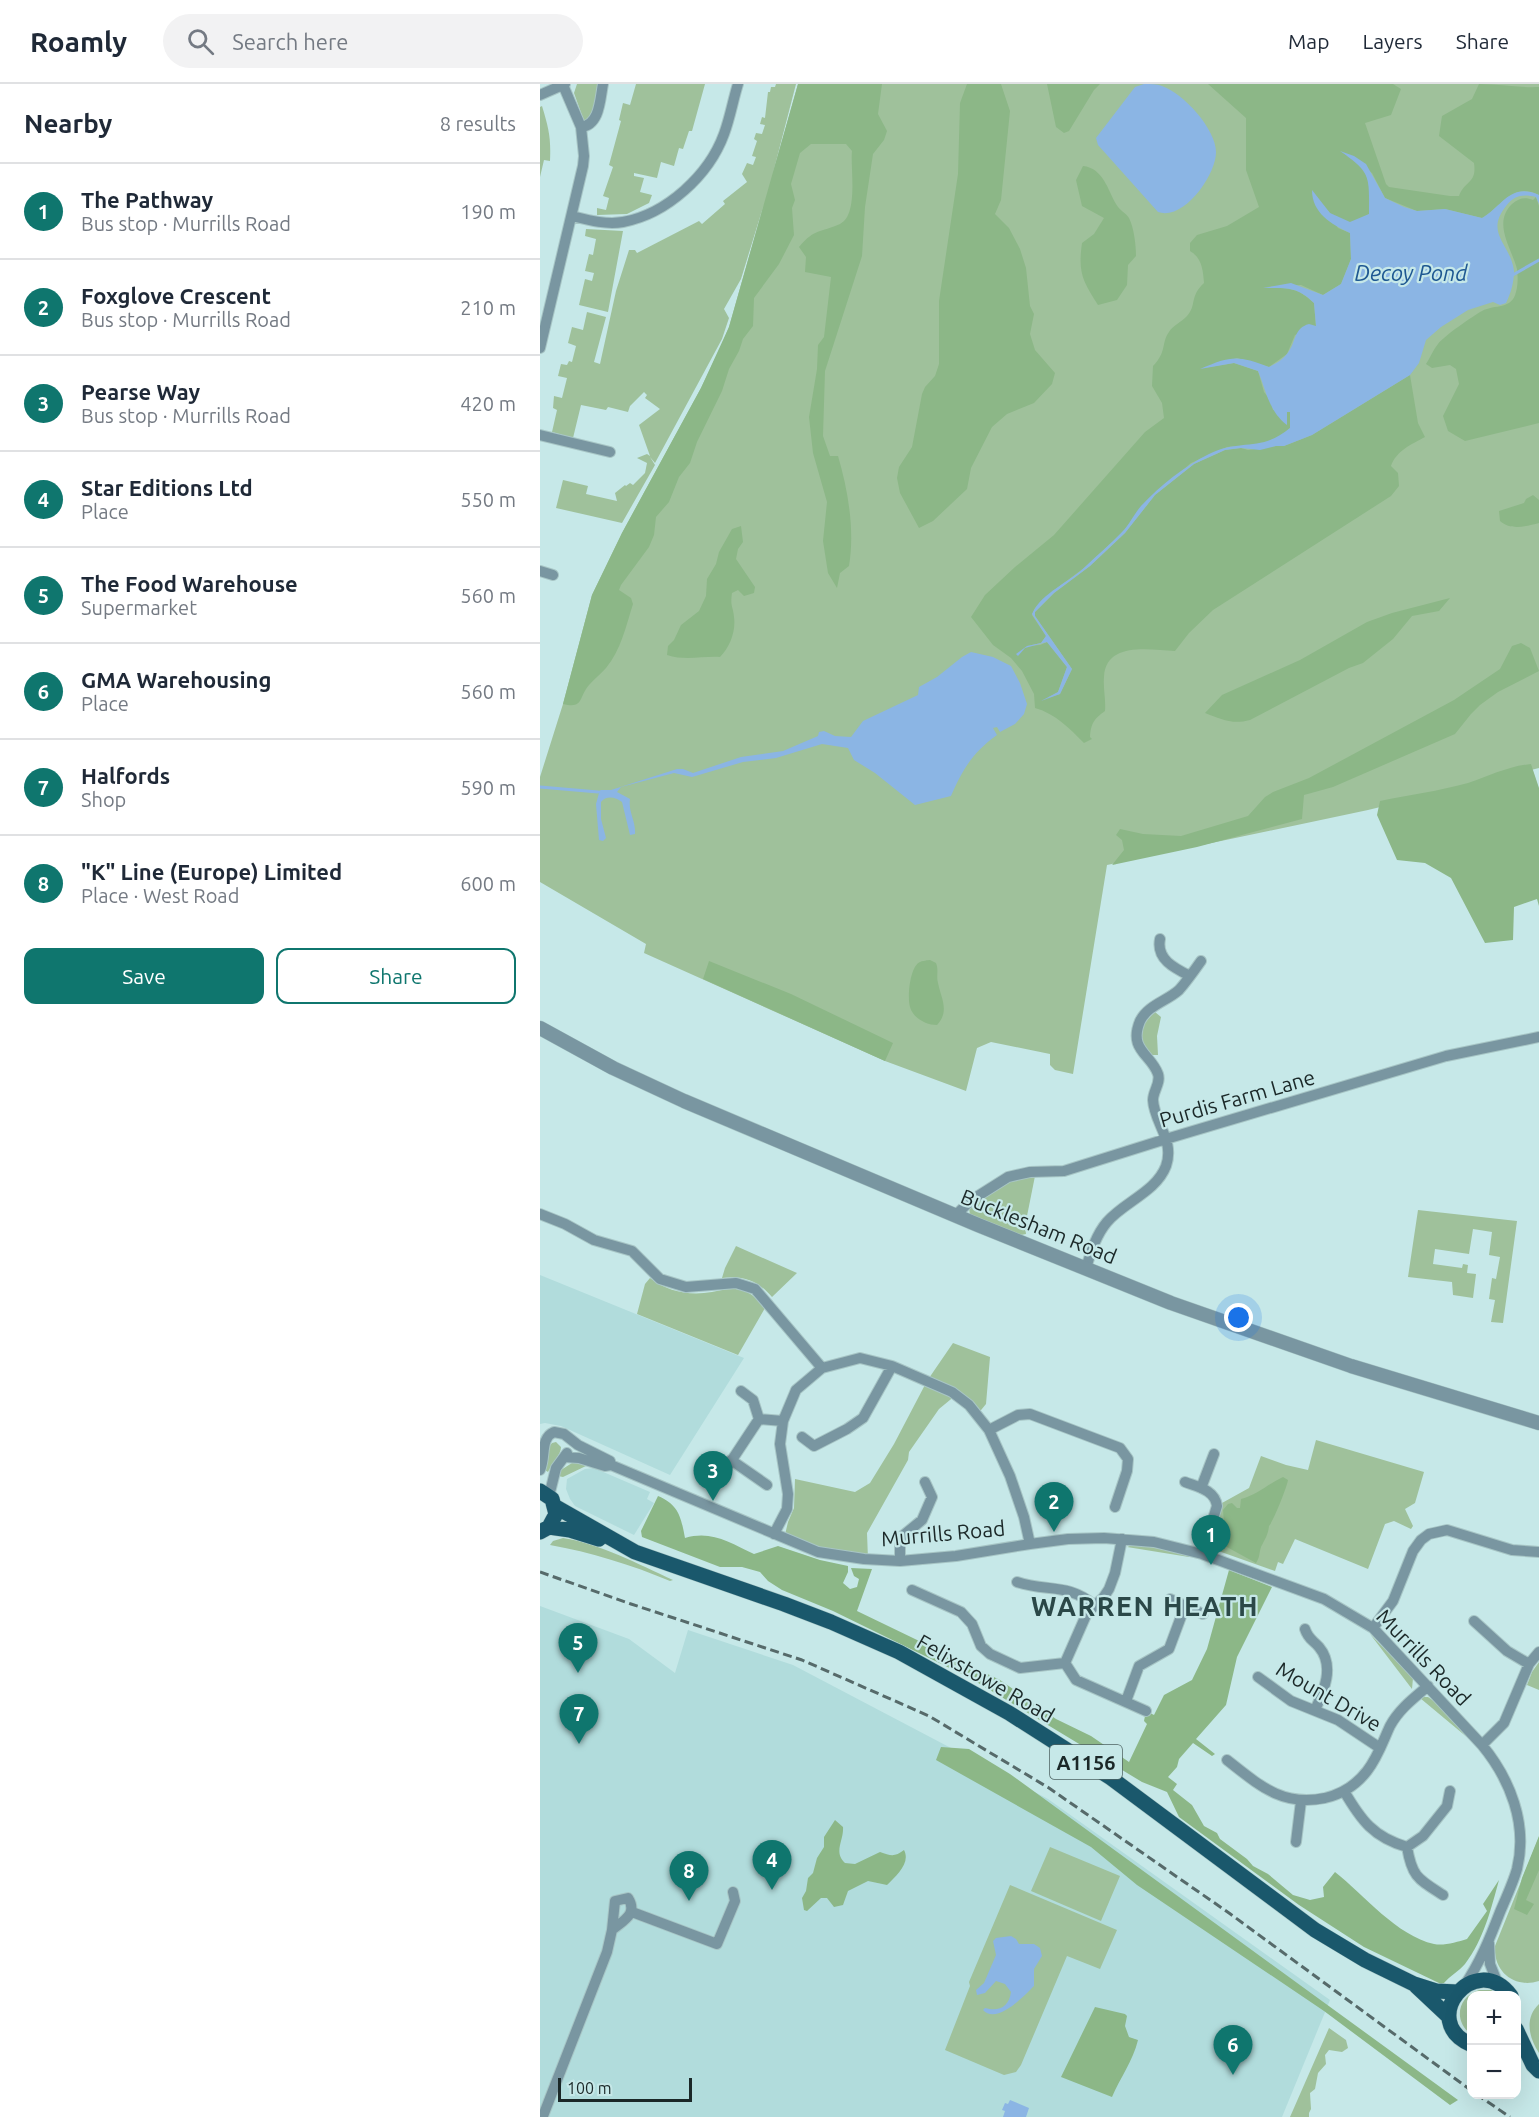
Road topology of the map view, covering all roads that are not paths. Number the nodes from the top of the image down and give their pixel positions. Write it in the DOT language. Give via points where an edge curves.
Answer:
graph roads {
  1 [pos="603,84"];
  2 [pos="738,84"];
  3 [pos="564,85"];
  4 [pos="540,95"];
  5 [pos="581,127"];
  6 [pos="572,216"];
  7 [pos="540,348"];
  8 [pos="540,435"];
  9 [pos="610,452"];
  10 [pos="540,571"];
  11 [pos="553,575"];
  12 [pos="1160,939"];
  13 [pos="1202,961"];
  14 [pos="1190,976"];
  15 [pos="540,1028"];
  16 [pos="1539,1037"];
  17 [pos="1166,1138"];
  18 [pos="540,1215"];
  19 [pos="956,1215"];
  20 [pos="1086,1268"];
  21 [pos="892,1366"];
  22 [pos="822,1368"];
  23 [pos="741,1391"];
  24 [pos="759,1419"];
  25 [pos="783,1421"];
  26 [pos="1539,1423"];
  27 [pos="989,1430"];
  28 [pos="802,1437"];
  29 [pos="568,1438"];
  30 [pos="1214,1454"];
  31 [pos="564,1457"];
  32 [pos="732,1460"];
  33 [pos="611,1465"];
  34 [pos="540,1470"];
  35 [pos="722,1475"];
  36 [pos="925,1482"];
  37 [pos="1185,1482"];
  38 [pos="767,1485"];
  39 [pos="1201,1488"];
  40 [pos="548,1498"];
  41 [pos="1115,1507"];
  42 [pos="544,1531"];
  43 [pos="774,1534"];
  44 [pos="1122,1539"];
  45 [pos="1030,1544"];
  46 [pos="625,1547"];
  47 [pos="1539,1552"];
  48 [pos="1202,1554"];
  49 [pos="900,1561"];
  50 [pos="1017,1582"];
  51 [pos="912,1590"];
  52 [pos="1170,1599"];
  53 [pos="1094,1605"];
  54 [pos="1185,1606"];
  55 [pos="1203,1614"];
  56 [pos="1474,1621"];
  57 [pos="1373,1628"];
  58 [pos="1305,1629"];
  59 [pos="1539,1652"];
  60 [pos="1065,1663"];
  61 [pos="1529,1664"];
  62 [pos="1258,1677"];
  63 [pos="1428,1686"];
  64 [pos="1126,1701"];
  65 [pos="1315,1710"];
  66 [pos="1146,1711"];
  67 [pos="1482,1746"];
  68 [pos="1380,1748"];
  69 [pos="1227,1760"];
  70 [pos="1344,1791"];
  71 [pos="1450,1791"];
  72 [pos="1301,1801"];
  73 [pos="1296,1842"];
  74 [pos="1407,1846"];
  75 [pos="733,1892"];
  76 [pos="1443,1895"];
  77 [pos="633,1911"];
  78 [pos="612,1930"];
  79 [pos="1489,1943"];
  80 [pos="1414,1984"];
  81 [pos="1498,1984"];
  82 [pos="1460,1989"];
  83 [pos="1506,1991"];
  84 [pos="1449,2017"];
  85 [pos="1521,2039"];
  86 [pos="1467,2042"];
  87 [pos="1521,2060"];
  88 [pos="1536,2068"];
  89 [pos="542,2116"];
  1 -- 5 [label="street" via="595,120"];
  2 -- 6 [label="street" via="724,135 705,169 677,197 623,222"];
  3 -- 4 [label="street"];
  3 -- 5 [label="street"];
  5 -- 6 [label="street" via="584,156"];
  6 -- 7 [label="street"];
  8 -- 9 [label="street"];
  10 -- 11 [label="street"];
  12 -- 14 [label="street" via="1159,949 1165,960"];
  13 -- 14 [label="street"];
  14 -- 17 [label="street" via="1170,997 1148,1010 1138,1029 1139,1047 1159,1078 1153,1100"];
  15 -- 19 [label="street, Bucklesham Road" via="643,1082"];
  16 -- 17 [label="street, Purdis Farm Lane" via="1446,1056"];
  17 -- 19 [label="street, Purdis Farm Lane" via="1064,1171 1008,1177 970,1201"];
  17 -- 20 [label="street" via="1168,1159 1163,1173 1105,1224"];
  18 -- 22 [label="street" via="594,1240 632,1251 660,1279 686,1287 736,1283 755,1289"];
  19 -- 20 [label="street, Bucklesham Road"];
  20 -- 26 [label="street, Bucklesham Road" via="1171,1303 1351,1366"];
  21 -- 22 [label="street" via="860,1358"];
  21 -- 27 [label="street" via="952,1392"];
  21 -- 28 [label="street" via="863,1418 848,1430 814,1446"];
  22 -- 25 [label="street" via="796,1390"];
  23 -- 24 [label="street" via="753,1400"];
  24 -- 25 [label="street"];
  24 -- 32 [label="street"];
  25 -- 43 [label="street" via="780,1444 787,1509"];
  27 -- 41 [label="street" via="1018,1415 1030,1414 1120,1448 1128,1459 1127,1471"];
  27 -- 45 [label="street" via="1010,1476"];
  29 -- 31 [label="street" via="570,1448"];
  29 -- 33 [label="street, Murrills Road"];
  29 -- 34 [label="street" via="554,1432 544,1438"];
  30 -- 39 [label="street"];
  31 -- 33 [label="street, Murrills Road"];
  31 -- 40 [label="street" via="556,1468"];
  32 -- 35 [label="street"];
  32 -- 38 [label="street"];
  33 -- 43 [label="street, Murrills Road"];
  36 -- 49 [label="street" via="932,1497 922,1520 900,1538"];
  37 -- 39 [label="street"];
  39 -- 48 [label="street" via="1212,1494 1217,1506"];
  40 -- 42 [label="main road" via="554,1521"];
  40 -- 46 [label="main road, Felixstowe Road / A1156"];
  42 -- 46 [label="main road, Felixstowe Road / A1156" via="570,1530"];
  43 -- 49 [label="street, Murrills Road" via="818,1552"];
  44 -- 45 [label="street, Murrills Road"];
  44 -- 48 [label="street, Murrills Road"];
  44 -- 53 [label="street" via="1109,1589"];
  45 -- 49 [label="street, Murrills Road"];
  46 -- 80 [label="main road, Felixstowe Road / A1156" via="831,1622 899,1652 989,1702 1111,1778 1315,1930"];
  47 -- 57 [label="street" via="1512,1550 1447,1530 1430,1534 1413,1551 1393,1601"];
  48 -- 57 [label="street, Murrills Road" via="1324,1599"];
  50 -- 53 [label="street" via="1067,1590 1083,1595"];
  51 -- 60 [label="street" via="961,1612 972,1624 981,1646 1000,1659 1020,1668"];
  52 -- 54 [label="street"];
  53 -- 60 [label="street"];
  54 -- 55 [label="street"];
  54 -- 64 [label="street" via="1169,1649 1139,1666"];
  56 -- 61 [label="street" via="1507,1651"];
  57 -- 63 [label="street, Murrills Road"];
  58 -- 65 [label="street" via="1307,1638 1320,1648 1328,1665 1324,1690"];
  59 -- 61 [label="street"];
  60 -- 64 [label="street" via="1076,1680"];
  61 -- 67 [label="street" via="1504,1723"];
  62 -- 65 [label="street, Mount Drive" via="1291,1701"];
  63 -- 67 [label="street, Murrills Road"];
  63 -- 68 [label="street" via="1400,1711"];
  64 -- 66 [label="street"];
  65 -- 68 [label="street, Mount Drive"];
  67 -- 79 [label="street, Murrills Road" via="1495,1761 1513,1798 1520,1833 1517,1869"];
  68 -- 70 [label="street" via="1366,1772"];
  69 -- 72 [label="street" via="1261,1787"];
  70 -- 72 [label="street"];
  70 -- 74 [label="street" via="1366,1824 1393,1842"];
  71 -- 74 [label="street" via="1447,1806 1423,1836"];
  72 -- 73 [label="street"];
  74 -- 76 [label="street" via="1410,1866 1418,1878"];
  75 -- 77 [label="street" via="735,1901 717,1944"];
  77 -- 78 [label="street"];
  77 -- 78 [label="street" via="628,1898 615,1901"];
  78 -- 89 [label="street" via="607,1952"];
  79 -- 81 [label="street, Murrills Road" via="1490,1964"];
  79 -- 82 [label="street, Murrills Road"];
  80 -- 82 [label="main road, Felixstowe Road / A1156" via="1436,1991"];
  80 -- 84 [label="main road, Felixstowe Road / A1156"];
  81 -- 82 [label="main road, Felixstowe Road" via="1478,1981"];
  81 -- 83 [label="main road"];
  82 -- 84 [label="main road" via="1450,2006"];
  84 -- 86 [label="main road, Felixstowe Road" via="1457,2036"];
  85 -- 88 [label="main road"];
  87 -- 88 [label="main road"];
}
